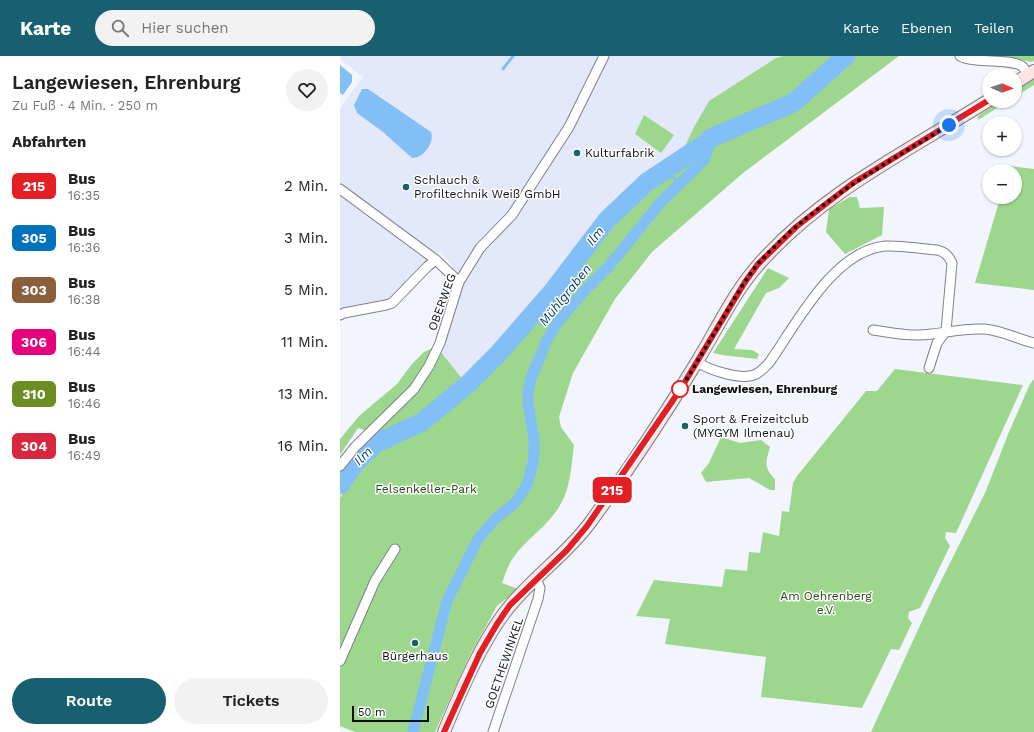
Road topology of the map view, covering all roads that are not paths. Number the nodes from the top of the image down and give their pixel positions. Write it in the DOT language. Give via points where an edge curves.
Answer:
graph roads {
  1 [pos="604,56"];
  2 [pos="960,56"];
  3 [pos="1031,73"];
  4 [pos="1022,79"];
  5 [pos="982,104"];
  6 [pos="340,189"];
  7 [pos="436,260"];
  8 [pos="459,282"];
  9 [pos="340,316"];
  10 [pos="873,330"];
  11 [pos="946,331"];
  12 [pos="1034,343"];
  13 [pos="697,362"];
  14 [pos="929,368"];
  15 [pos="340,466"];
  16 [pos="395,549"];
  17 [pos="536,579"];
  18 [pos="340,661"];
  19 [pos="444,732"];
  20 [pos="493,732"];
  1 -- 8 [label="street, OBERWEG" via="569,128 512,215 480,248"];
  2 -- 3 [label="street" via="1018,64"];
  3 -- 4 [label="main road"];
  5 -- 13 [label="main road" via="853,183 796,227 758,264"];
  6 -- 7 [label="street"];
  7 -- 8 [label="street"];
  7 -- 9 [label="street" via="392,303"];
  8 -- 15 [label="street, OBERWEG" via="430,366 414,389 355,447"];
  10 -- 11 [label="street" via="917,336"];
  11 -- 12 [label="street" via="963,328 984,329"];
  11 -- 13 [label="street" via="952,272 949,256 937,250 885,246 874,248 859,256 828,279 814,295 769,363 759,372 746,376 724,373"];
  11 -- 14 [label="street" via="937,343"];
  13 -- 17 [label="main road" via="587,526"];
  16 -- 18 [label="street" via="375,581"];
  17 -- 19 [label="main road" via="510,605 497,624 480,653"];
  17 -- 20 [label="street, GOETHEWINKEL" via="540,588 538,599"];
}
